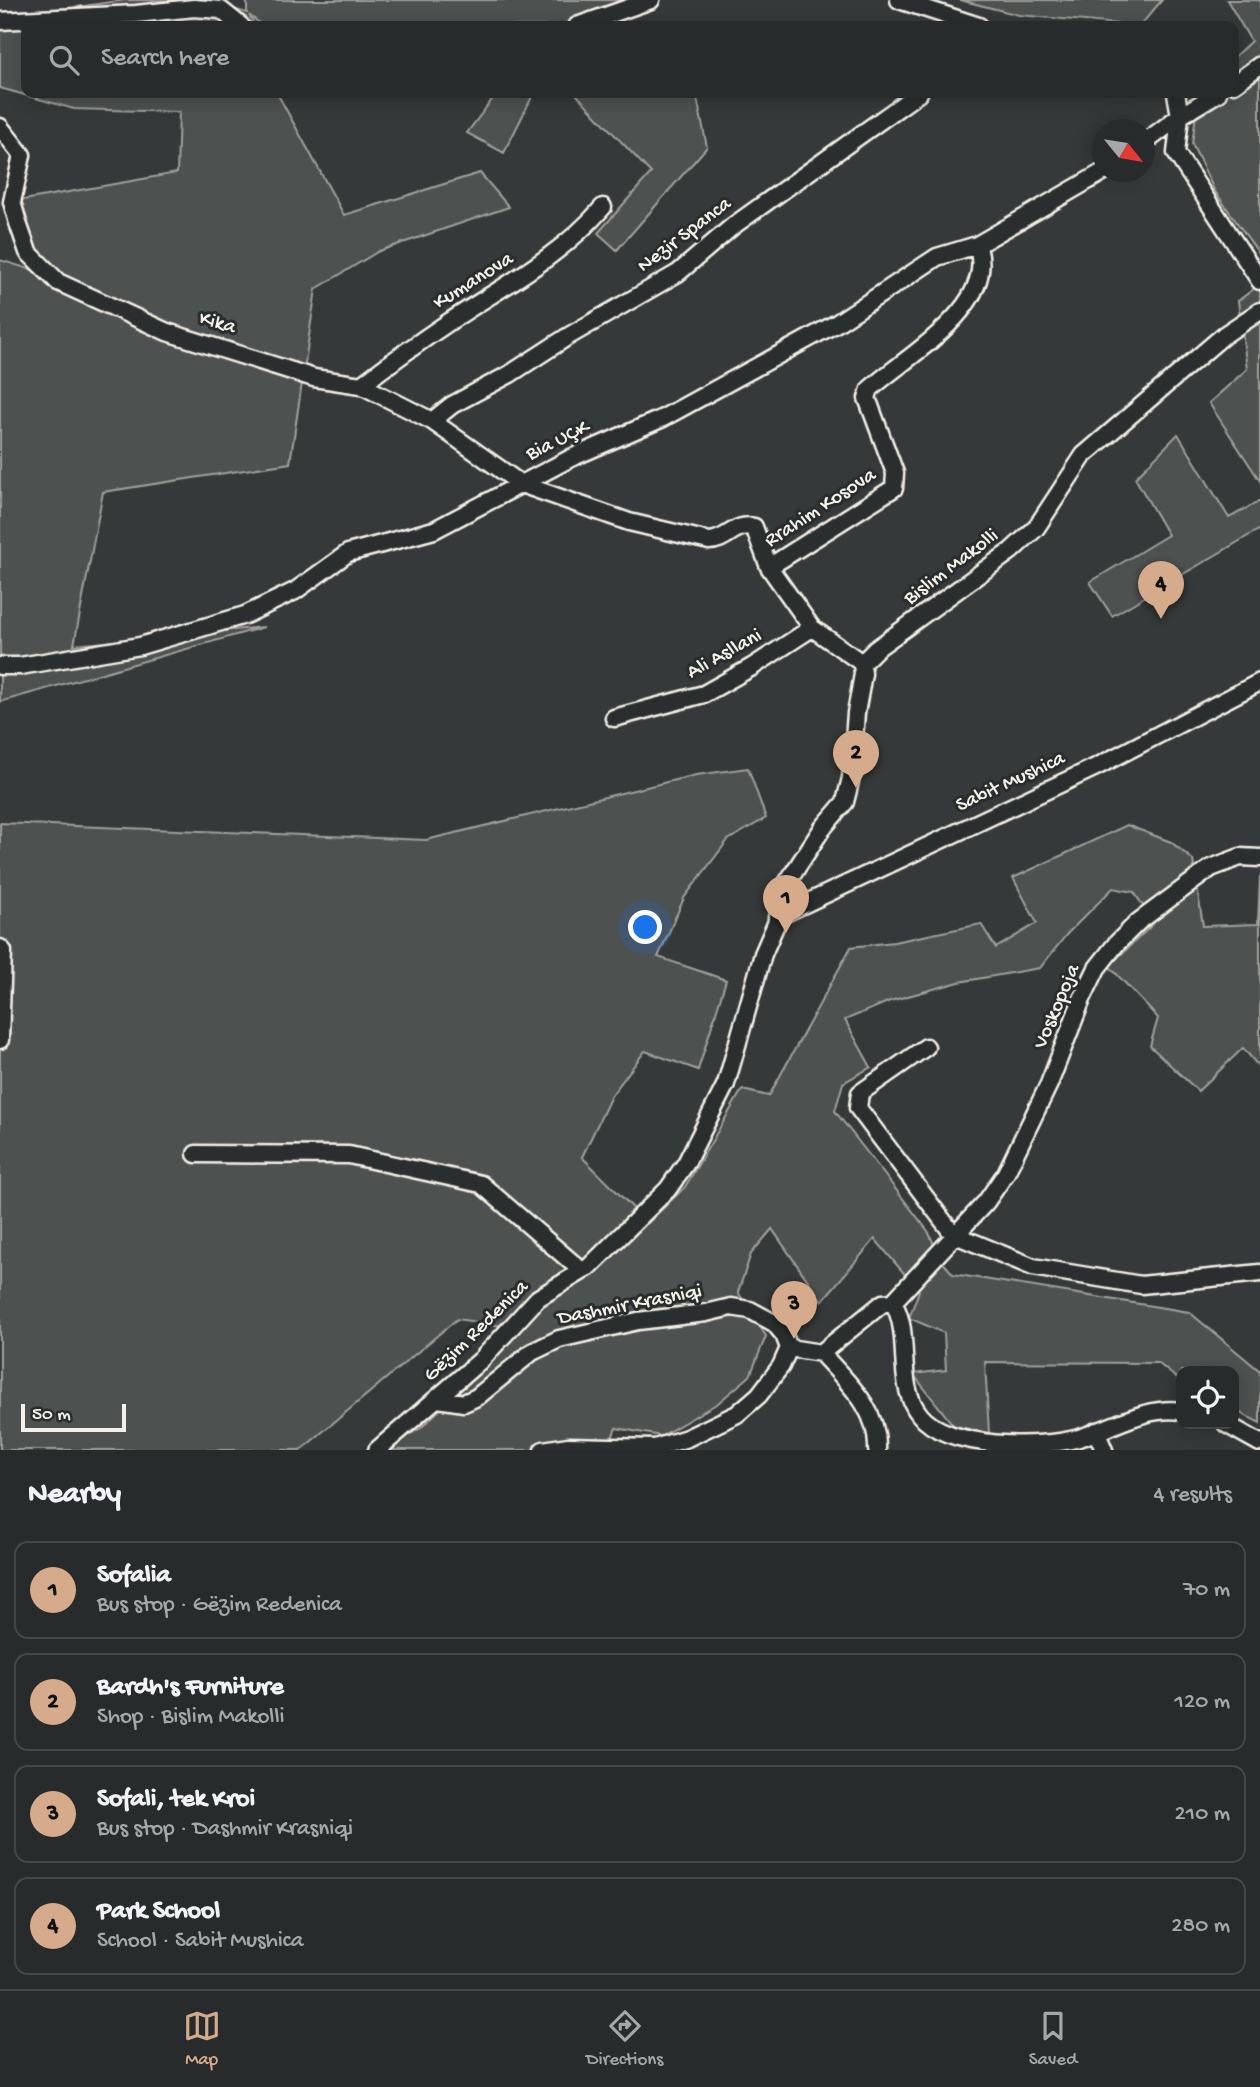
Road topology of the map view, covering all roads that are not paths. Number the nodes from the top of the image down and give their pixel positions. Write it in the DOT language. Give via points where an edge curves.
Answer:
graph roads {
  1 [pos="651,0"];
  2 [pos="899,0"];
  3 [pos="0,20"];
  4 [pos="235,21"];
  5 [pos="591,21"];
  6 [pos="964,21"];
  7 [pos="1260,65"];
  8 [pos="1239,80"];
  9 [pos="912,98"];
  10 [pos="1177,98"];
  11 [pos="1211,98"];
  12 [pos="1180,116"];
  13 [pos="0,127"];
  14 [pos="1155,135"];
  15 [pos="1092,178"];
  16 [pos="603,207"];
  17 [pos="977,245"];
  18 [pos="1260,281"];
  19 [pos="1260,311"];
  20 [pos="361,385"];
  21 [pos="432,421"];
  22 [pos="521,484"];
  23 [pos="769,567"];
  24 [pos="812,628"];
  25 [pos="862,663"];
  26 [pos="0,666"];
  27 [pos="1260,682"];
  28 [pos="614,718"];
  29 [pos="1260,858"];
  30 [pos="777,918"];
  31 [pos="0,948"];
  32 [pos="0,1040"];
  33 [pos="926,1047"];
  34 [pos="196,1154"];
  35 [pos="953,1234"];
  36 [pos="582,1271"];
  37 [pos="1260,1273"];
  38 [pos="893,1302"];
  39 [pos="789,1348"];
  40 [pos="821,1353"];
  41 [pos="438,1399"];
  42 [pos="1176,1410"];
  43 [pos="1235,1429"];
  44 [pos="1097,1431"];
  45 [pos="1260,1443"];
  46 [pos="654,1449"];
  47 [pos="377,1450"];
  48 [pos="543,1450"];
  49 [pos="877,1450"];
  50 [pos="1104,1450"];
  1 -- 5 [label="street"];
  2 -- 6 [label="street"];
  3 -- 4 [label="street" via="194,8 221,10"];
  7 -- 8 [label="street"];
  9 -- 21 [label="street, Nezir Spanca" via="733,226 678,272"];
  10 -- 12 [label="street"];
  11 -- 12 [label="street"];
  12 -- 14 [label="street"];
  12 -- 18 [label="street" via="1176,153"];
  13 -- 20 [label="street, Kika" via="22,155 12,202 28,252 58,282 167,331 314,378"];
  15 -- 17 [label="street, Bia UÇK"];
  16 -- 20 [label="street, Kumanova" via="580,233 528,274 449,322"];
  17 -- 22 [label="street, Bia UÇK" via="937,257 837,323 751,371"];
  17 -- 23 [label="street, Rrahim Kosova" via="981,254 977,276 964,310 870,389 867,398 895,473 894,488"];
  19 -- 25 [label="street, Bislim Makolli" via="1224,335 1084,455 1035,528 1011,551"];
  20 -- 21 [label="street, Kika"];
  21 -- 22 [label="street, Kika"];
  22 -- 23 [label="street, Rrahim Kosova" via="629,522 709,541 719,541 738,527 754,527"];
  22 -- 26 [label="street, Bia UÇK" via="434,530 348,553 295,591 245,615 140,646"];
  23 -- 24 [label="street, Rrahim Kosova"];
  24 -- 25 [label="street, Rrahim Kosova"];
  24 -- 28 [label="street, Ali Asllani" via="704,694"];
  25 -- 30 [label="street" via="845,802 783,889"];
  27 -- 30 [label="street, Sabit Mushica" via="1098,766"];
  29 -- 35 [label="street, Voskopoja" via="1240,857 1211,868 1138,922 1110,952 1087,989 1006,1173 986,1202"];
  30 -- 36 [label="street, Gëzim Redenica" via="726,1084 686,1163 650,1208"];
  31 -- 32 [label="street"];
  33 -- 35 [label="street" via="860,1093 858,1108"];
  34 -- 36 [label="street" via="349,1155 481,1184"];
  35 -- 37 [label="street" via="1033,1266 1141,1285"];
  35 -- 38 [label="street, Voskopoja"];
  36 -- 41 [label="street, Gëzim Redenica" via="538,1298"];
  38 -- 40 [label="street, Voskopoja" via="883,1303"];
  38 -- 44 [label="street" via="902,1323 905,1376 912,1401 932,1427 958,1438 1024,1444 1078,1438"];
  39 -- 40 [label="street"];
  39 -- 41 [label="street, Dashmir Krasniqi" via="774,1323 750,1310 731,1307 559,1339 532,1352 477,1397 464,1403"];
  39 -- 46 [label="street" via="759,1395 737,1414"];
  40 -- 49 [label="street" via="864,1403 876,1424"];
  41 -- 47 [label="street, Gëzim Redenica"];
  42 -- 44 [label="street" via="1162,1409"];
  43 -- 45 [label="street"];
  44 -- 50 [label="street"];
  46 -- 48 [label="street" via="568,1446"];
}
